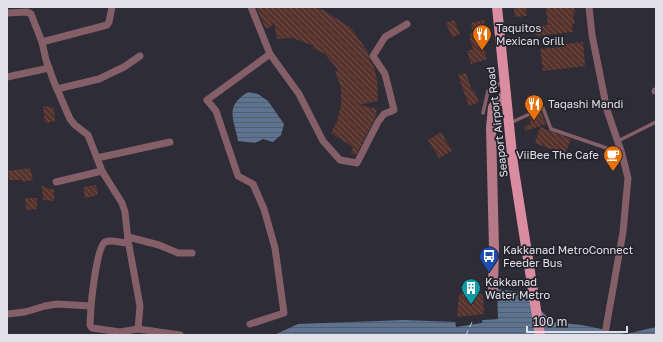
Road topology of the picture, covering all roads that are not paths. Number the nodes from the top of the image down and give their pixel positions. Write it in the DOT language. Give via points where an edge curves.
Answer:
graph roads {
  1 [pos="112,7"];
  2 [pos="251,7"];
  3 [pos="497,7"];
  4 [pos="589,7"];
  5 [pos="7,13"];
  6 [pos="407,24"];
  7 [pos="42,42"];
  8 [pos="270,54"];
  9 [pos="140,56"];
  10 [pos="49,68"];
  11 [pos="7,77"];
  12 [pos="504,81"];
  13 [pos="57,89"];
  14 [pos="506,94"];
  15 [pos="483,112"];
  16 [pos="656,122"];
  17 [pos="509,124"];
  18 [pos="618,141"];
  19 [pos="170,142"];
  20 [pos="622,154"];
  21 [pos="97,158"];
  22 [pos="102,171"];
  23 [pos="56,182"];
  24 [pos="128,239"];
  25 [pos="192,253"];
  26 [pos="494,288"];
  27 [pos="91,306"];
  28 [pos="7,314"];
  29 [pos="250,324"];
  30 [pos="606,328"];
  31 [pos="138,329"];
  32 [pos="180,335"];
  33 [pos="540,335"];
  1 -- 7 [label="street" via="107,25"];
  2 -- 8 [label="street"];
  3 -- 12 [label="main road, Seaport Airport Road"];
  4 -- 18 [label="street" via="607,110"];
  5 -- 7 [label="street" via="32,14"];
  6 -- 8 [label="street" via="384,37 373,56 384,74 394,110 384,114 378,122 357,163 340,160 323,141 299,94"];
  7 -- 10 [label="street"];
  8 -- 29 [label="street" via="207,100 216,111 238,176 253,184 264,209 275,248 284,313"];
  9 -- 13 [label="street" via="99,79"];
  10 -- 11 [label="street"];
  10 -- 13 [label="street"];
  12 -- 14 [label="main road, Seaport Airport Road"];
  12 -- 15 [label="lane" via="488,91"];
  13 -- 21 [label="street" via="70,119 88,135"];
  14 -- 17 [label="main road, Seaport Airport Road"];
  14 -- 26 [label="street" via="494,107 490,128"];
  16 -- 18 [label="lane"];
  17 -- 20 [label="lane" via="543,108 551,129"];
  17 -- 33 [label="main road, Seaport Airport Road"];
  18 -- 20 [label="street"];
  19 -- 21 [label="street"];
  20 -- 30 [label="street" via="628,178 626,205"];
  21 -- 22 [label="street"];
  22 -- 23 [label="street"];
  22 -- 24 [label="street" via="122,203"];
  24 -- 25 [label="street" via="159,245 178,253"];
  24 -- 27 [label="street" via="127,243 110,241 101,246"];
  24 -- 31 [label="street" via="140,306"];
  27 -- 28 [label="street" via="57,304"];
  27 -- 31 [label="street" via="92,328 120,332"];
  31 -- 32 [label="street"];
}
